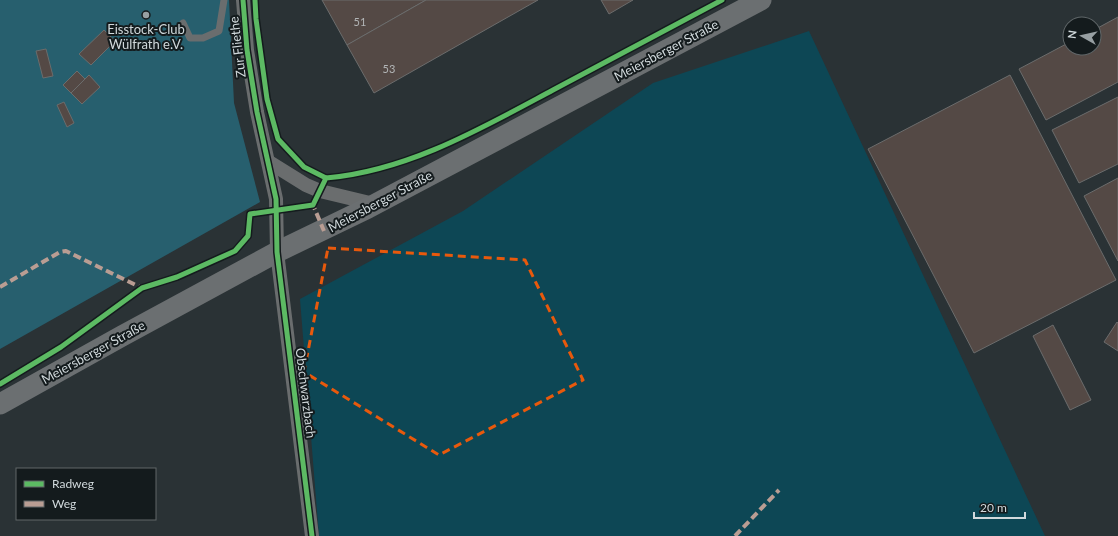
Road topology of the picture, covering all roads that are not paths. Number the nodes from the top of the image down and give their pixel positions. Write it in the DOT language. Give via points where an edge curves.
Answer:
graph roads {
  1 [pos="224,0"];
  2 [pos="243,0"];
  3 [pos="761,0"];
  4 [pos="183,23"];
  5 [pos="268,162"];
  6 [pos="374,204"];
  7 [pos="277,252"];
  8 [pos="0,404"];
  9 [pos="312,536"];
  1 -- 4 [label="lane" via="219,31 203,38 190,38"];
  2 -- 5 [label="street, Zur Fliethe" via="248,58"];
  3 -- 6 [label="main road, Meiersberger Straße"];
  5 -- 6 [label="street" via="320,191"];
  5 -- 7 [label="street, Zur Fliethe" via="277,209"];
  6 -- 7 [label="main road, Meiersberger Straße"];
  7 -- 8 [label="main road, Meiersberger Straße"];
  7 -- 9 [label="street, Obschwarzbach"];
}
